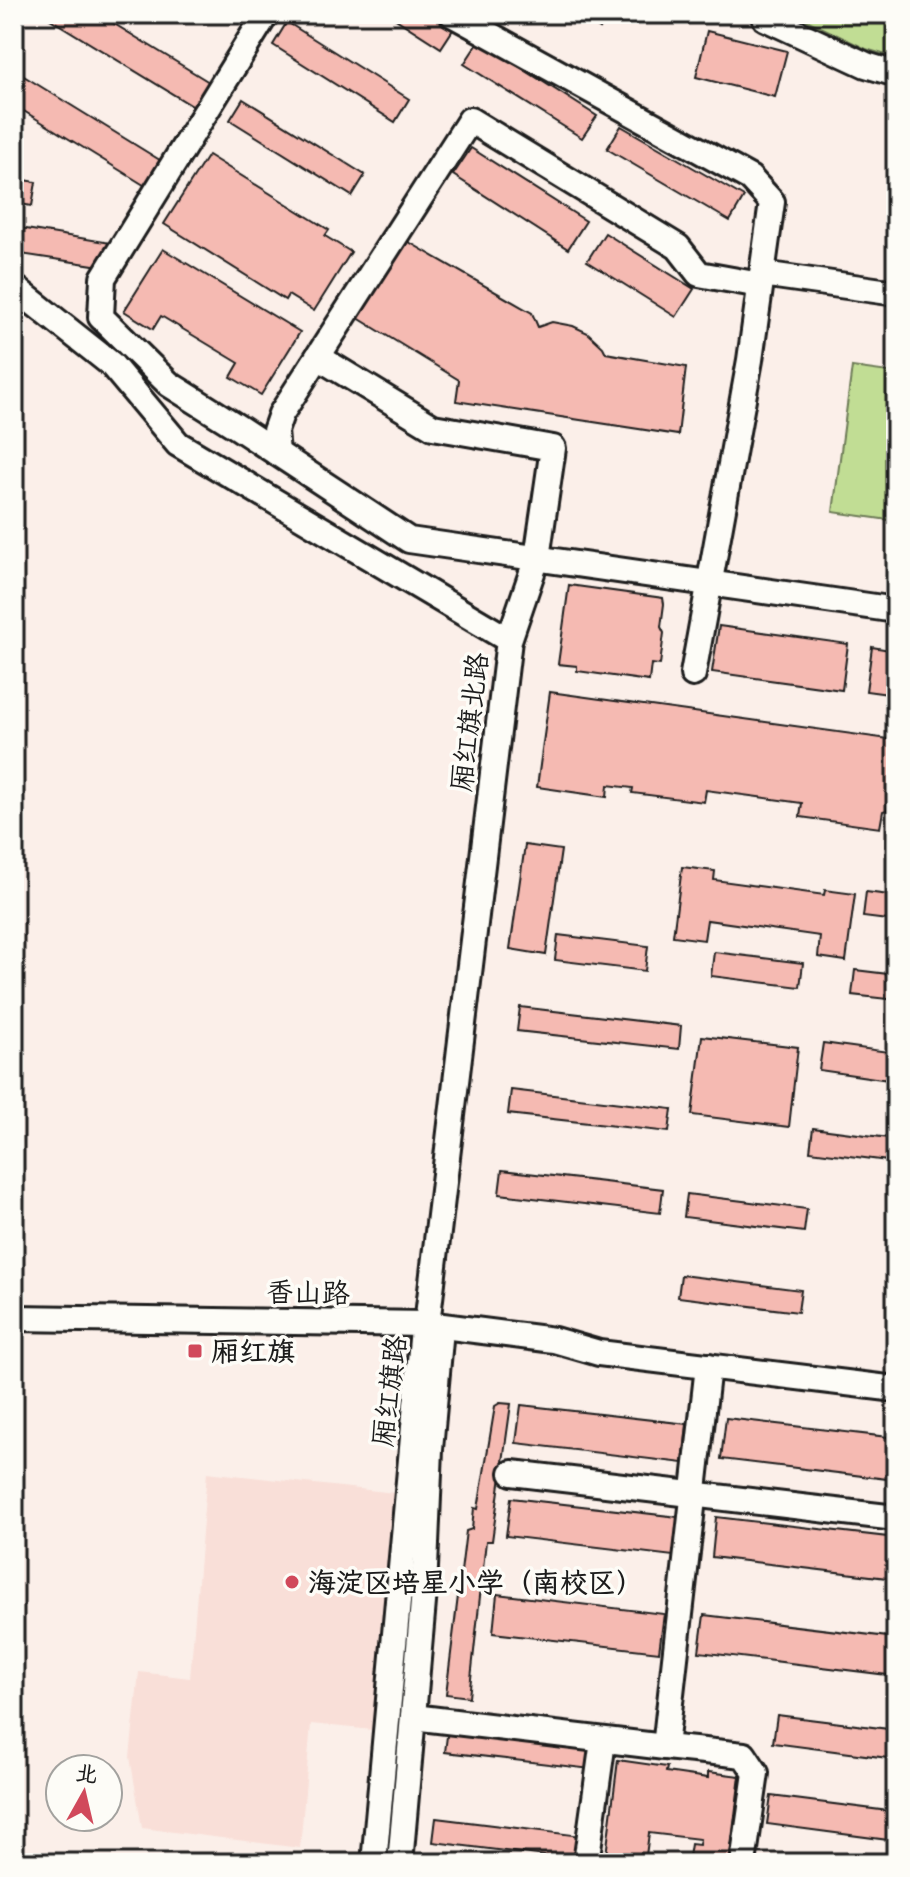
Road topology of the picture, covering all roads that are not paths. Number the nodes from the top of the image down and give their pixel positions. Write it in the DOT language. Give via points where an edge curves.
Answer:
graph roads {
  1 [pos="266,14"];
  2 [pos="452,14"];
  3 [pos="763,14"];
  4 [pos="896,74"];
  5 [pos="761,279"];
  6 [pos="14,287"];
  7 [pos="896,293"];
  8 [pos="318,357"];
  9 [pos="277,453"];
  10 [pos="537,558"];
  11 [pos="709,582"];
  12 [pos="896,610"];
  13 [pos="509,640"];
  14 [pos="693,674"];
  15 [pos="14,1318"];
  16 [pos="14,1333"];
  17 [pos="430,1334"];
  18 [pos="708,1366"];
  19 [pos="896,1389"];
  20 [pos="512,1473"];
  21 [pos="693,1494"];
  22 [pos="896,1518"];
  23 [pos="413,1717"];
  24 [pos="603,1741"];
  25 [pos="665,1747"];
  26 [pos="374,1863"];
  27 [pos="400,1863"];
  28 [pos="586,1863"];
  29 [pos="743,1863"];
  1 -- 9 [label="street" via="103,278 101,317 169,384"];
  2 -- 5 [label="street" via="750,178 772,202"];
  3 -- 4 [label="street" via="866,65"];
  5 -- 7 [label="street"];
  5 -- 8 [label="street" via="699,274 678,247 470,120"];
  5 -- 11 [label="street"];
  6 -- 13 [label="street, 厢红旗北路" via="111,364 178,444"];
  8 -- 9 [label="street" via="281,414 275,431"];
  8 -- 10 [label="street" via="433,427 553,448"];
  9 -- 10 [label="street" via="409,540"];
  10 -- 11 [label="street"];
  10 -- 13 [label="street"];
  11 -- 12 [label="street"];
  11 -- 14 [label="street"];
  13 -- 17 [label="street, 厢红旗北路"];
  15 -- 17 [label="street, 香山路"];
  16 -- 17 [label="street, 香山路"];
  17 -- 18 [label="street, 香山路" via="554,1340 599,1353"];
  17 -- 23 [label="street, 厢红旗路" via="424,1591"];
  17 -- 26 [label="street, 厢红旗路"];
  18 -- 19 [label="street, 香山路"];
  18 -- 21 [label="street"];
  20 -- 21 [label="street"];
  21 -- 22 [label="street"];
  21 -- 25 [label="street"];
  23 -- 24 [label="street"];
  23 -- 27 [label="street, 厢红旗路"];
  24 -- 25 [label="street"];
  24 -- 28 [label="street"];
  25 -- 29 [label="street" via="744,1755 756,1773"];
}
